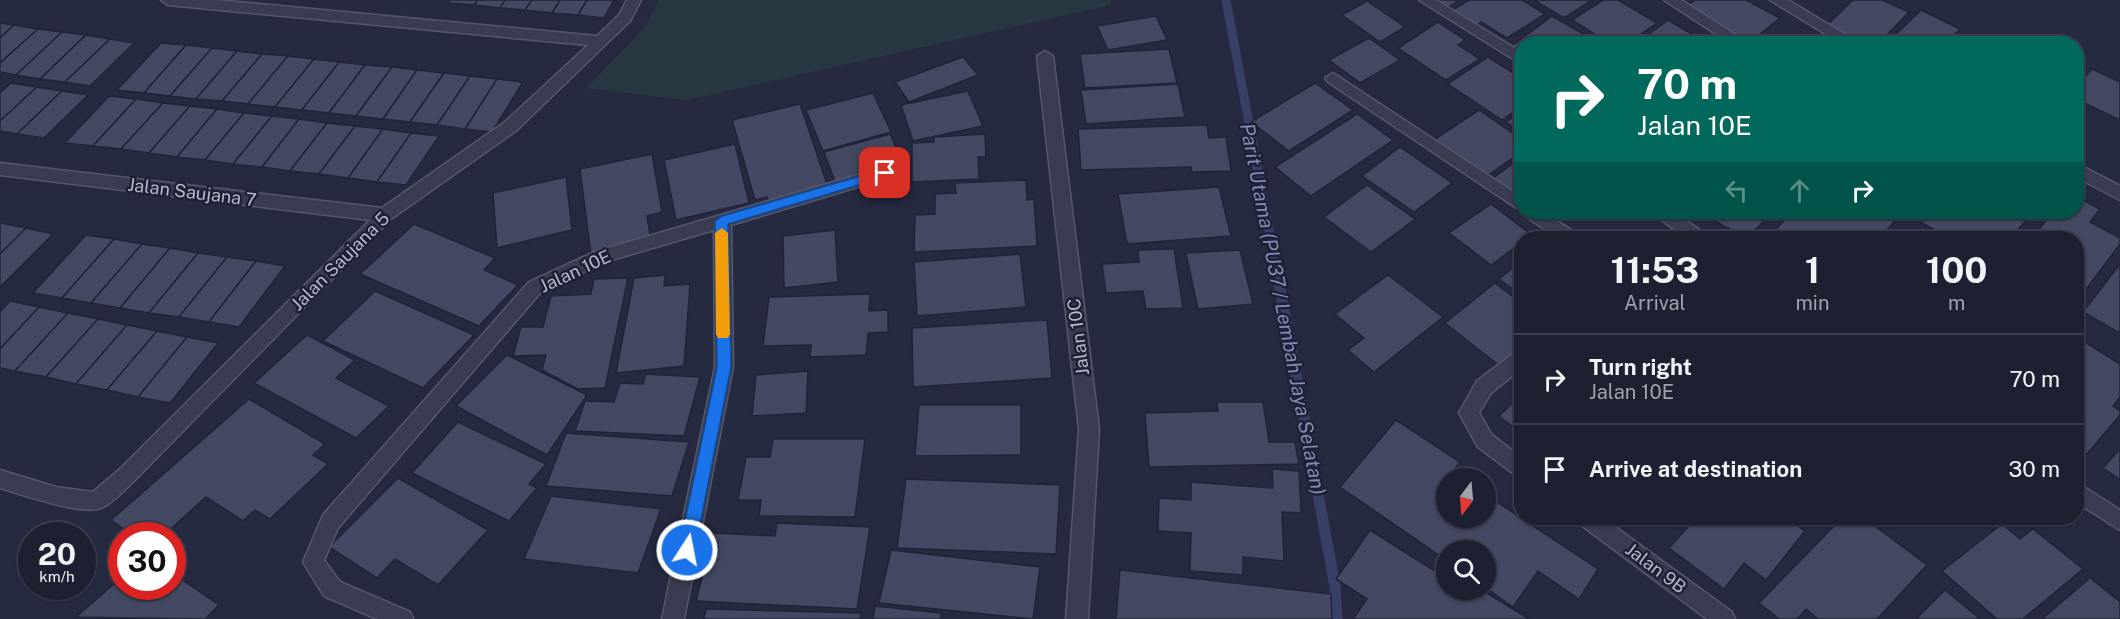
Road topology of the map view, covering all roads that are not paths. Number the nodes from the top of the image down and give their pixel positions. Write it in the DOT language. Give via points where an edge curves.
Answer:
graph roads {
  1 [pos="168,0"];
  2 [pos="634,0"];
  3 [pos="1426,0"];
  4 [pos="1671,0"];
  5 [pos="1777,0"];
  6 [pos="1730,36"];
  7 [pos="1840,36"];
  8 [pos="601,41"];
  9 [pos="1514,55"];
  10 [pos="1046,56"];
  11 [pos="1333,78"];
  12 [pos="0,169"];
  13 [pos="885,173"];
  14 [pos="2084,174"];
  15 [pos="2120,194"];
  16 [pos="1514,200"];
  17 [pos="385,215"];
  18 [pos="1542,219"];
  19 [pos="722,221"];
  20 [pos="1560,231"];
  21 [pos="1514,363"];
  22 [pos="1514,463"];
  23 [pos="0,478"];
  24 [pos="2084,496"];
  25 [pos="2120,520"];
  26 [pos="1597,525"];
  27 [pos="402,619"];
  28 [pos="673,619"];
  29 [pos="1077,619"];
  30 [pos="1724,619"];
  1 -- 8 [label="street"];
  2 -- 8 [label="street, Jalan Saujana 5" via="625,18"];
  3 -- 9 [label="street"];
  4 -- 6 [label="street"];
  5 -- 7 [label="street"];
  8 -- 17 [label="street, Jalan Saujana 5" via="511,126"];
  10 -- 29 [label="street, Jalan 10C" via="1089,429"];
  11 -- 16 [label="street"];
  12 -- 17 [label="street, Jalan Saujana 7"];
  13 -- 19 [label="street, Jalan 10E"];
  14 -- 15 [label="street"];
  17 -- 23 [label="street, Jalan Saujana 5" via="97,501 56,496"];
  18 -- 20 [label="street"];
  19 -- 27 [label="street, Jalan 10E" via="600,257 535,287 330,522 313,562 332,589"];
  19 -- 28 [label="street" via="724,367"];
  21 -- 22 [label="street" via="1484,387 1469,413 1485,441"];
  24 -- 25 [label="street"];
  26 -- 30 [label="street, Jalan 9B"];
}
